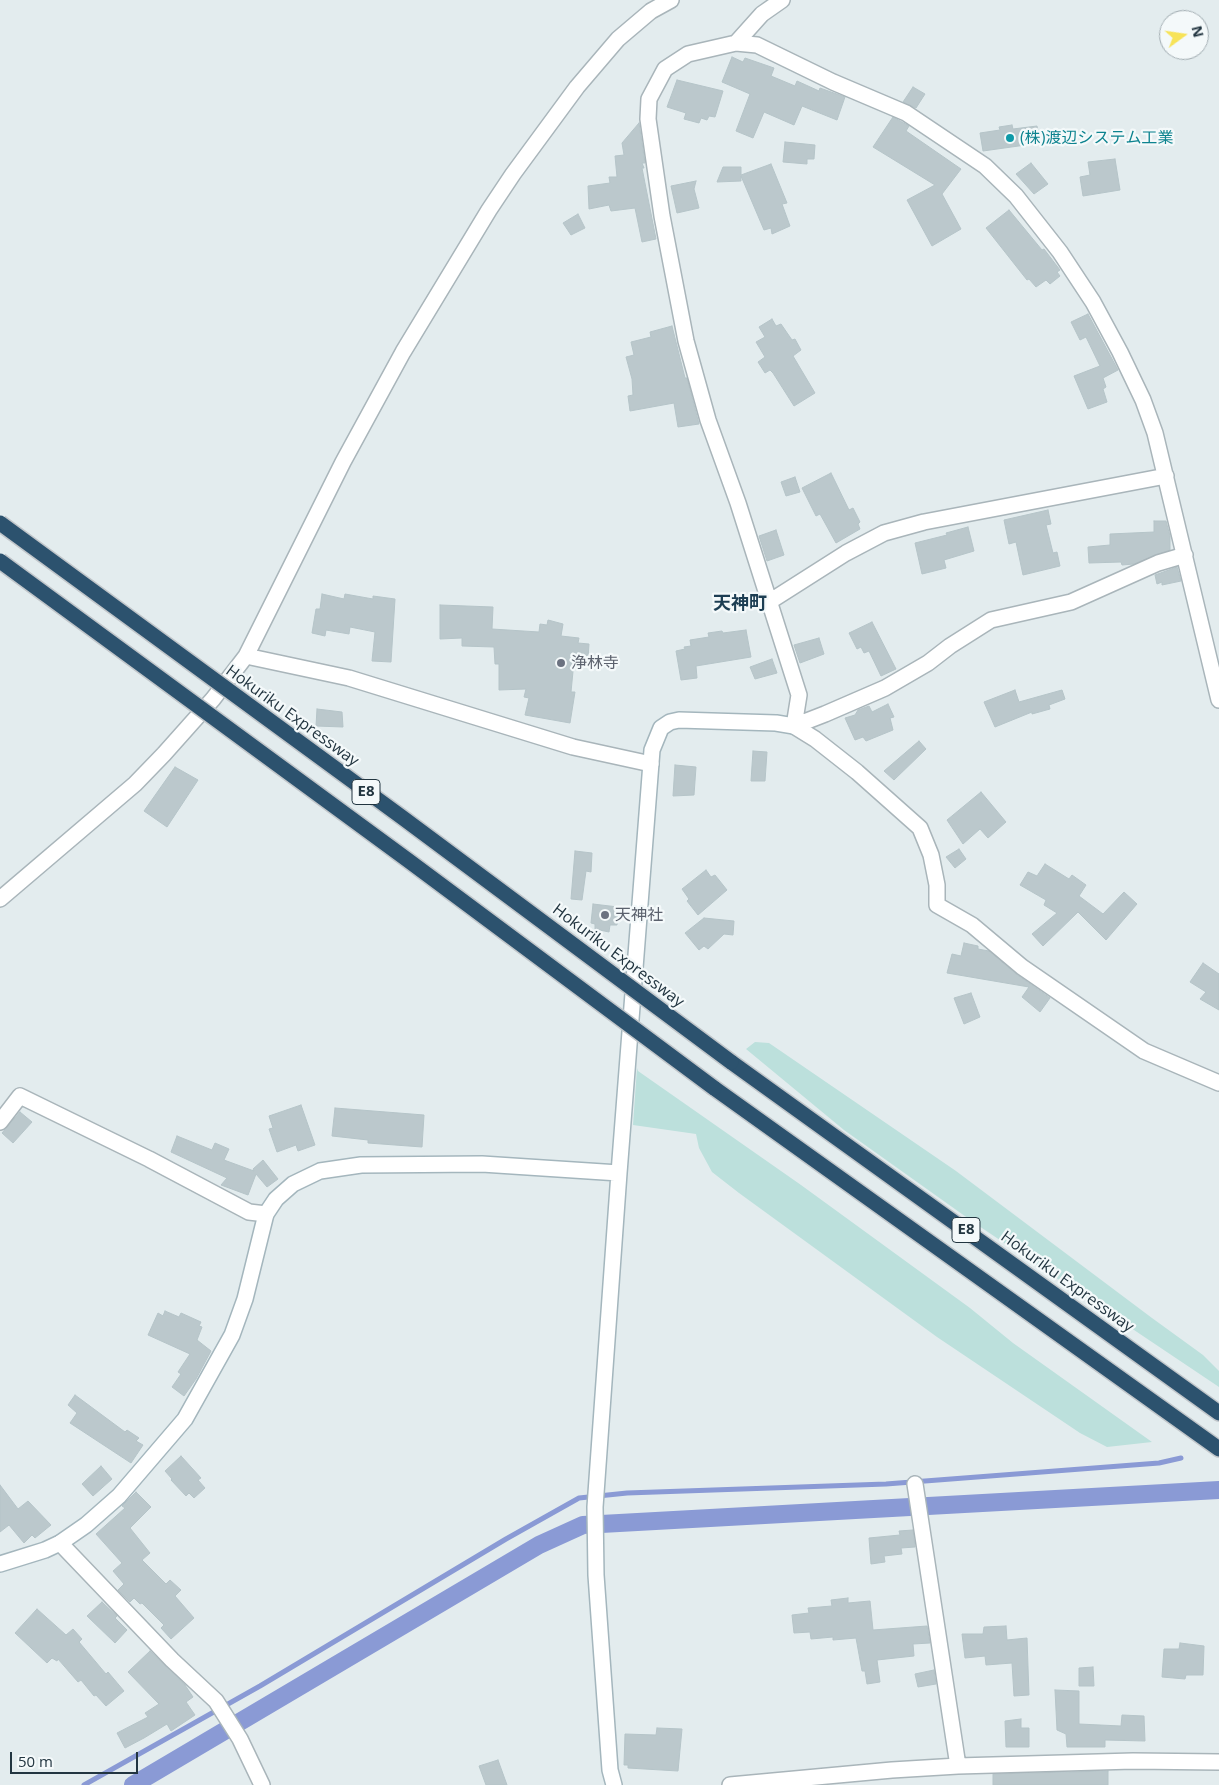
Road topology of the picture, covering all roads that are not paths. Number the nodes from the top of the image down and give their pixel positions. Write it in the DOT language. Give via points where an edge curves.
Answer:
graph roads {
  1 [pos="670,0"];
  2 [pos="782,0"];
  3 [pos="736,43"];
  4 [pos="1166,476"];
  5 [pos="0,522"];
  6 [pos="1185,555"];
  7 [pos="0,561"];
  8 [pos="769,602"];
  9 [pos="246,656"];
  10 [pos="1219,700"];
  11 [pos="794,726"];
  12 [pos="651,764"];
  13 [pos="0,899"];
  14 [pos="1219,1083"];
  15 [pos="0,1122"];
  16 [pos="619,1173"];
  17 [pos="266,1214"];
  18 [pos="1219,1412"];
  19 [pos="1219,1449"];
  20 [pos="915,1484"];
  21 [pos="60,1543"];
  22 [pos="0,1564"];
  23 [pos="1219,1762"];
  24 [pos="958,1766"];
  25 [pos="893,1778"];
  26 [pos="262,1785"];
  27 [pos="614,1785"];
  28 [pos="730,1785"];
  1 -- 9 [label="street" via="652,11 612,46 577,87 489,210 403,352 343,462"];
  2 -- 3 [label="street" via="762,14"];
  3 -- 4 [label="street" via="757,45 906,113 985,166 1016,196 1060,252 1093,302 1120,352 1156,433"];
  3 -- 8 [label="street" via="688,54 665,69 649,99 648,119 662,216 686,341 708,420"];
  4 -- 6 [label="street"];
  4 -- 8 [label="street" via="924,522 884,533"];
  5 -- 18 [label="highway, Hokuriku Expressway / E8, bridge" via="731,1062"];
  6 -- 10 [label="street"];
  6 -- 11 [label="street" via="1158,563 1071,602 990,620 885,688"];
  7 -- 19 [label="highway, E8, bridge" via="714,1088"];
  8 -- 11 [label="street" via="799,695"];
  9 -- 12 [label="street" via="349,678 573,747"];
  9 -- 13 [label="street" via="136,784"];
  11 -- 12 [label="street" via="670,722 661,728 652,750"];
  11 -- 14 [label="street" via="857,772 920,828 937,885 937,905 972,925 1022,967 1144,1051"];
  12 -- 16 [label="street"];
  15 -- 17 [label="street" via="20,1096 150,1159 249,1212"];
  16 -- 17 [label="street" via="482,1164 361,1164 320,1171 293,1184 276,1199"];
  16 -- 27 [label="street" via="595,1507 596,1575 610,1770"];
  17 -- 21 [label="street" via="245,1299 232,1335 185,1419 119,1496"];
  20 -- 24 [label="street"];
  21 -- 22 [label="street"];
  21 -- 26 [label="street" via="216,1702 240,1738"];
  23 -- 24 [label="street"];
  24 -- 25 [label="street"];
  25 -- 28 [label="street"];
}
